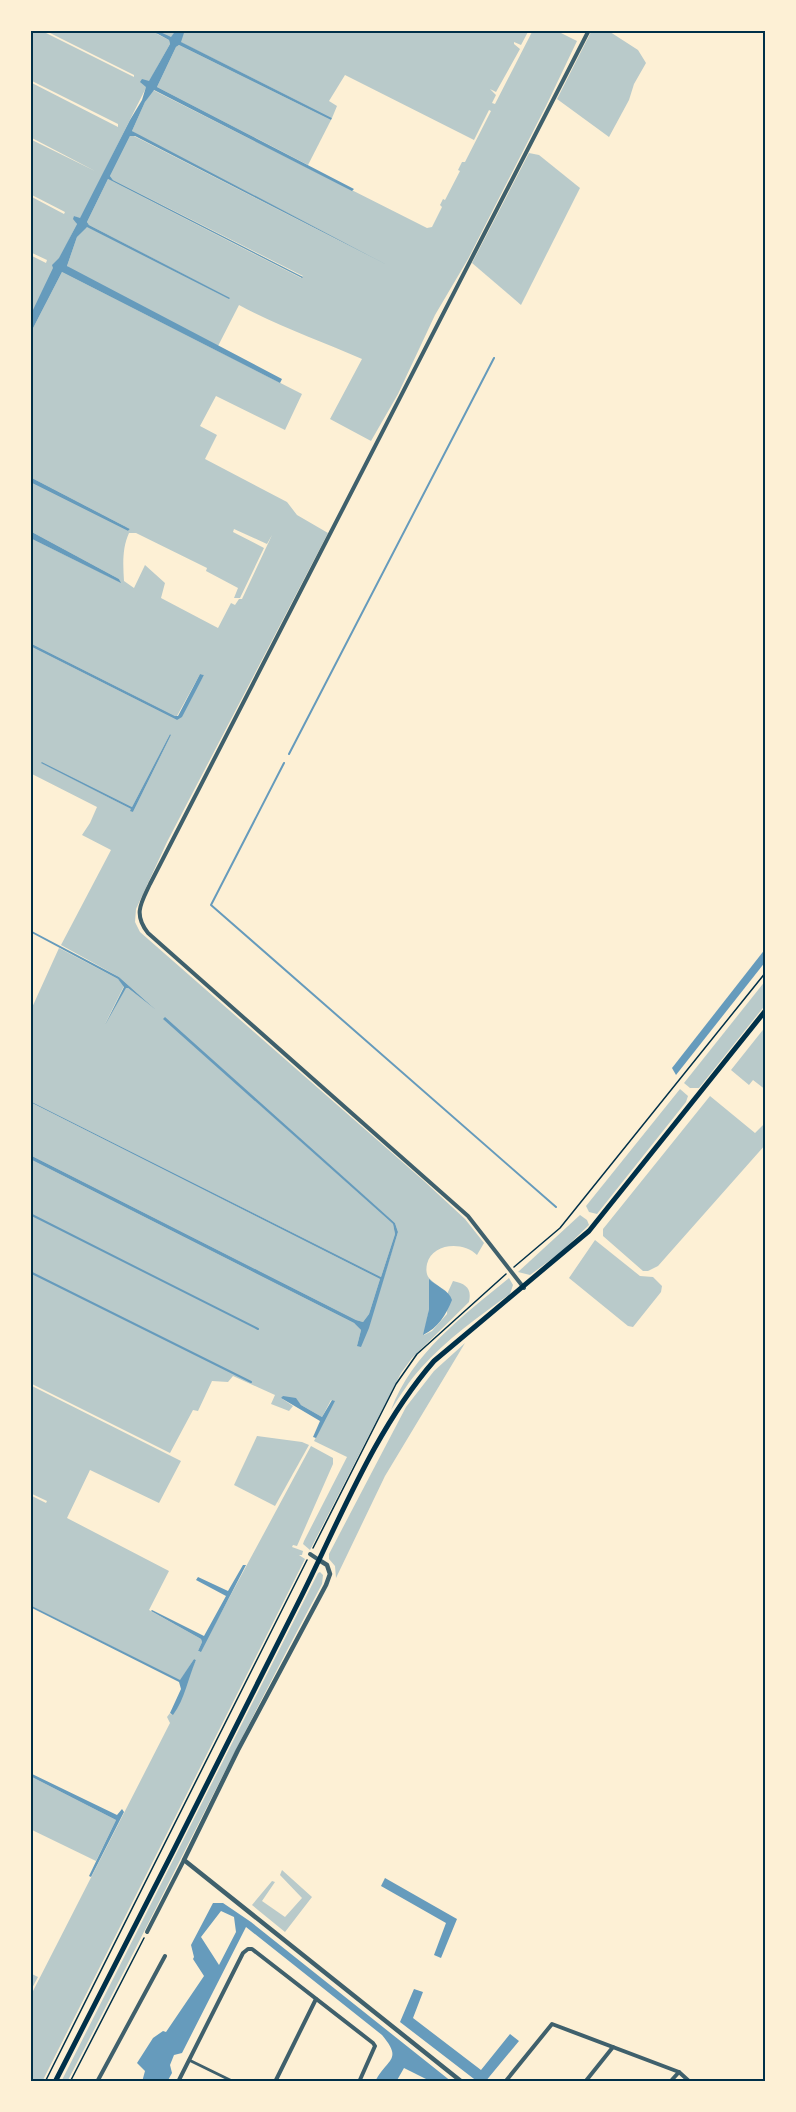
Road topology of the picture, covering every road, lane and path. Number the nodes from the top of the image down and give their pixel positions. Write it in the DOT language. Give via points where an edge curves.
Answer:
graph roads {
  1 [pos="590,30"];
  2 [pos="766,972"];
  3 [pos="766,1010"];
  4 [pos="510,1270"];
  5 [pos="524,1288"];
  6 [pos="310,1554"];
  7 [pos="319,1560"];
  8 [pos="184,1860"];
  9 [pos="147,1932"];
  10 [pos="165,1956"];
  11 [pos="316,1999"];
  12 [pos="613,2047"];
  13 [pos="189,2060"];
  14 [pos="679,2072"];
  15 [pos="45,2082"];
  16 [pos="55,2082"];
  17 [pos="70,2082"];
  18 [pos="97,2082"];
  19 [pos="178,2082"];
  20 [pos="234,2082"];
  21 [pos="275,2082"];
  22 [pos="359,2082"];
  23 [pos="462,2082"];
  24 [pos="505,2082"];
  25 [pos="585,2082"];
  26 [pos="670,2082"];
  27 [pos="690,2082"];
  1 -- 4 [label="street" via="155,874 139,914 148,933 468,1216"];
  2 -- 4 [label="path" via="560,1228"];
  3 -- 5 [label="main road" via="589,1231"];
  4 -- 5 [label="street"];
  4 -- 6 [label="path" via="417,1354 396,1384"];
  5 -- 7 [label="main road" via="434,1361 418,1380 395,1412"];
  6 -- 7 [label="street"];
  6 -- 15 [label="path"];
  7 -- 8 [label="street" via="327,1565 330,1574 326,1585"];
  7 -- 16 [label="main road"];
  8 -- 9 [label="street"];
  8 -- 23 [label="street"];
  9 -- 17 [label="path"];
  10 -- 18 [label="street"];
  11 -- 13 [label="street" via="255,1950 248,1949"];
  11 -- 21 [label="street"];
  11 -- 22 [label="street" via="375,2046"];
  12 -- 14 [label="street"];
  12 -- 24 [label="street" via="552,2024"];
  12 -- 25 [label="street"];
  13 -- 19 [label="street"];
  13 -- 20 [label="street"];
  14 -- 26 [label="street"];
  14 -- 27 [label="street"];
}
